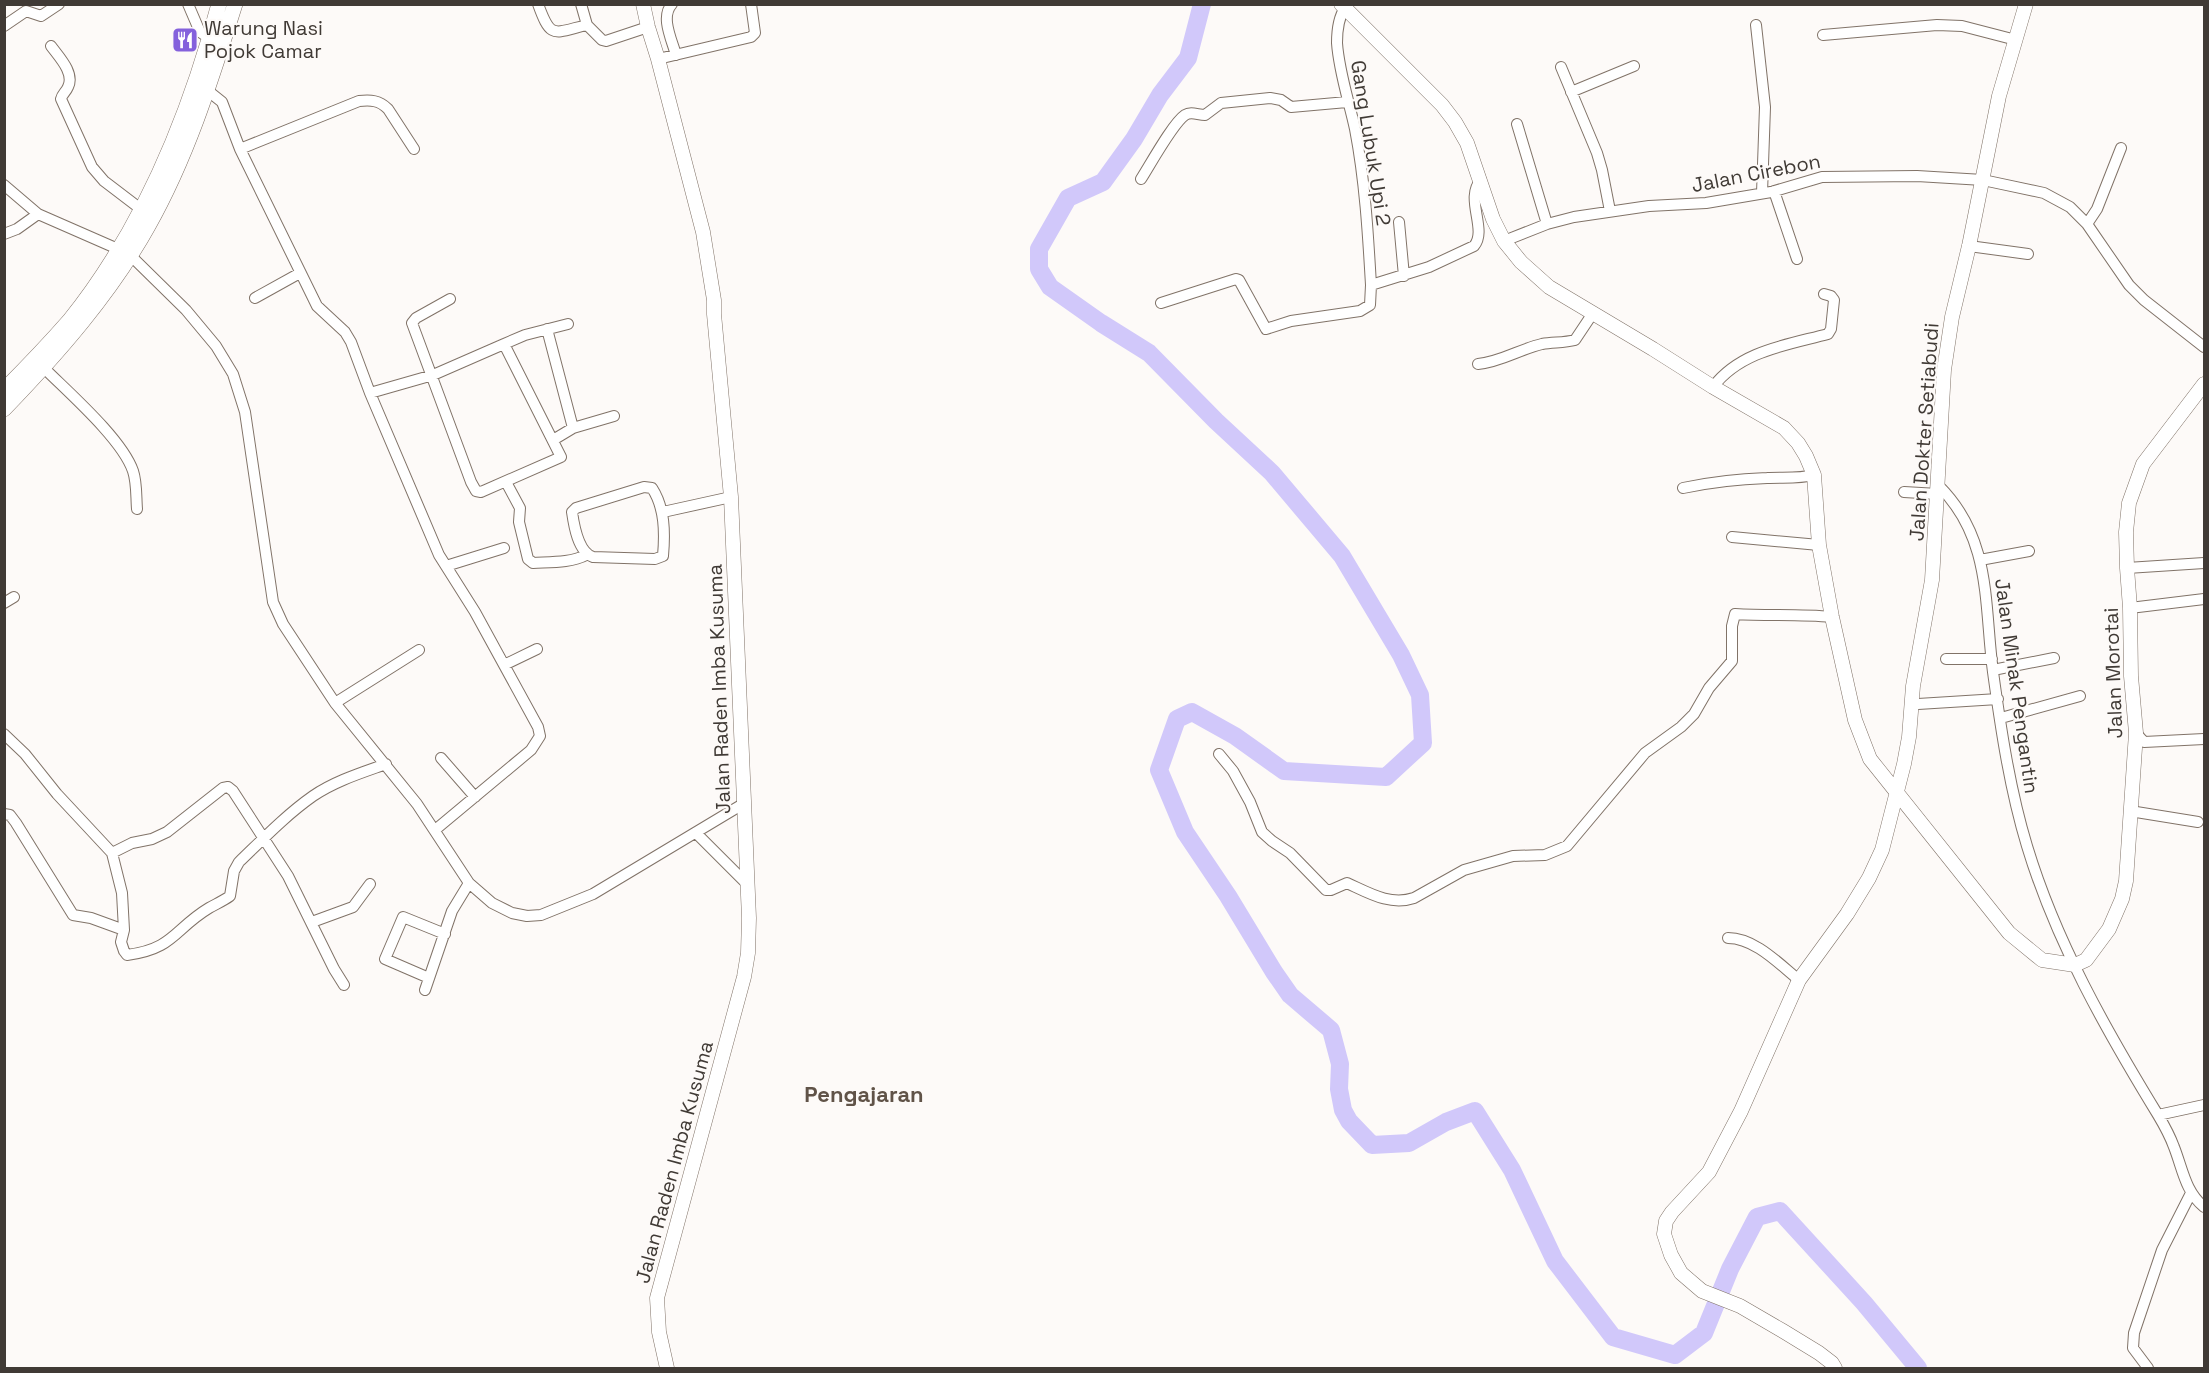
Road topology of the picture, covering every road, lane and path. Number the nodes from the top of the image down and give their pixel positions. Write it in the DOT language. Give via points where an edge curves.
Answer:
graph roads {
  1 [pos="59,4"];
  2 [pos="188,4"];
  3 [pos="219,4"];
  4 [pos="236,4"];
  5 [pos="538,4"];
  6 [pos="581,4"];
  7 [pos="643,4"];
  8 [pos="672,4"];
  9 [pos="751,4"];
  10 [pos="2026,4"];
  11 [pos="1343,6"];
  12 [pos="587,25"];
  13 [pos="1756,25"];
  14 [pos="4,26"];
  15 [pos="648,27"];
  16 [pos="1823,35"];
  17 [pos="209,38"];
  18 [pos="2016,40"];
  19 [pos="51,46"];
  20 [pos="676,55"];
  21 [pos="658,59"];
  22 [pos="1634,66"];
  23 [pos="1561,67"];
  24 [pos="207,90"];
  25 [pos="1571,92"];
  26 [pos="1347,102"];
  27 [pos="191,113"];
  28 [pos="1517,124"];
  29 [pos="240,148"];
  30 [pos="2121,148"];
  31 [pos="414,149"];
  32 [pos="1141,179"];
  33 [pos="1481,180"];
  34 [pos="1983,180"];
  35 [pos="4,185"];
  36 [pos="1774,191"];
  37 [pos="1762,193"];
  38 [pos="1610,211"];
  39 [pos="38,214"];
  40 [pos="142,218"];
  41 [pos="1399,222"];
  42 [pos="1547,224"];
  43 [pos="2087,225"];
  44 [pos="4,234"];
  45 [pos="1504,241"];
  46 [pos="1969,246"];
  47 [pos="124,252"];
  48 [pos="2028,254"];
  49 [pos="1797,259"];
  50 [pos="300,273"];
  51 [pos="1404,276"];
  52 [pos="1371,285"];
  53 [pos="1824,294"];
  54 [pos="255,298"];
  55 [pos="450,299"];
  56 [pos="1161,303"];
  57 [pos="1593,313"];
  58 [pos="75,323"];
  59 [pos="568,324"];
  60 [pos="548,329"];
  61 [pos="504,344"];
  62 [pos="2205,347"];
  63 [pos="1478,364"];
  64 [pos="44,368"];
  65 [pos="433,375"];
  66 [pos="2205,384"];
  67 [pos="1713,387"];
  68 [pos="4,390"];
  69 [pos="370,393"];
  70 [pos="4,409"];
  71 [pos="614,416"];
  72 [pos="573,429"];
  73 [pos="554,440"];
  74 [pos="1814,475"];
  75 [pos="506,482"];
  76 [pos="1683,488"];
  77 [pos="1938,490"];
  78 [pos="1904,492"];
  79 [pos="731,497"];
  80 [pos="137,509"];
  81 [pos="663,512"];
  82 [pos="1732,537"];
  83 [pos="1819,545"];
  84 [pos="504,548"];
  85 [pos="2029,551"];
  86 [pos="586,555"];
  87 [pos="1980,560"];
  88 [pos="2205,563"];
  89 [pos="446,566"];
  90 [pos="2127,568"];
  91 [pos="2205,600"];
  92 [pos="2130,608"];
  93 [pos="1832,617"];
  94 [pos="537,649"];
  95 [pos="419,650"];
  96 [pos="2054,658"];
  97 [pos="1946,659"];
  98 [pos="1992,664"];
  99 [pos="504,665"];
  100 [pos="2080,696"];
  101 [pos="1998,699"];
  102 [pos="335,703"];
  103 [pos="1918,704"];
  104 [pos="2001,718"];
  105 [pos="2136,733"];
  106 [pos="4,734"];
  107 [pos="2205,739"];
  108 [pos="1219,754"];
  109 [pos="441,758"];
  110 [pos="386,764"];
  111 [pos="1897,795"];
  112 [pos="476,797"];
  113 [pos="743,804"];
  114 [pos="2130,811"];
  115 [pos="4,814"];
  116 [pos="2198,822"];
  117 [pos="435,830"];
  118 [pos="696,833"];
  119 [pos="264,838"];
  120 [pos="112,853"];
  121 [pos="469,883"];
  122 [pos="370,884"];
  123 [pos="748,885"];
  124 [pos="312,922"];
  125 [pos="124,930"];
  126 [pos="445,934"];
  127 [pos="1728,938"];
  128 [pos="2075,965"];
  129 [pos="429,978"];
  130 [pos="1799,980"];
  131 [pos="344,985"];
  132 [pos="425,990"];
  133 [pos="2205,1105"];
  134 [pos="2158,1115"];
  135 [pos="2191,1193"];
  136 [pos="2205,1207"];
  137 [pos="667,1368"];
  138 [pos="1834,1368"];
  139 [pos="2148,1368"];
  1 -- 14 [label="street" via="41,16 24,12"];
  2 -- 17 [label="street" via="200,32"];
  3 -- 17 [label="main road"];
  4 -- 24 [label="main road"];
  5 -- 12 [label="street" via="550,31"];
  6 -- 12 [label="street"];
  7 -- 15 [label="street, Jalan Raden Imba Kusuma"];
  8 -- 20 [label="street" via="666,18"];
  9 -- 20 [label="street" via="755,33 751,37"];
  10 -- 18 [label="street, Jalan Dokter Setiabudi"];
  11 -- 26 [label="street, Gang Lubuk Upi 2" via="1337,43"];
  11 -- 33 [label="street" via="1449,114 1467,142"];
  12 -- 15 [label="street" via="606,41"];
  13 -- 37 [label="street" via="1765,107"];
  15 -- 21 [label="street, Jalan Raden Imba Kusuma"];
  16 -- 18 [label="street" via="1937,25 1962,26"];
  17 -- 27 [label="main road"];
  18 -- 34 [label="street, Jalan Dokter Setiabudi" via="1999,96"];
  19 -- 40 [label="street" via="69,76 69,85 60,99 92,167"];
  20 -- 21 [label="street"];
  21 -- 79 [label="street, Jalan Raden Imba Kusuma" via="703,232 714,300"];
  22 -- 25 [label="street"];
  23 -- 25 [label="street"];
  24 -- 27 [label="main road"];
  24 -- 29 [label="street" via="222,102"];
  25 -- 38 [label="street" via="1597,153"];
  26 -- 32 [label="street" via="1291,107 1270,98 1221,103 1205,115 1185,115"];
  26 -- 52 [label="street, Gang Lubuk Upi 2" via="1366,204"];
  27 -- 40 [label="main road" via="182,157"];
  28 -- 42 [label="street"];
  29 -- 31 [label="street" via="359,101 372,100 388,109"];
  29 -- 50 [label="street"];
  30 -- 43 [label="street"];
  33 -- 45 [label="street"];
  33 -- 51 [label="street" via="1475,201 1478,241"];
  34 -- 36 [label="street, Jalan Cirebon" via="1822,177"];
  34 -- 43 [label="street, Jalan Cirebon" via="2044,193 2070,207"];
  34 -- 46 [label="street, Jalan Dokter Setiabudi"];
  35 -- 39 [label="street"];
  36 -- 37 [label="street, Jalan Cirebon"];
  36 -- 49 [label="street"];
  37 -- 38 [label="street, Jalan Cirebon" via="1706,203"];
  38 -- 42 [label="street, Jalan Cirebon"];
  39 -- 44 [label="street"];
  39 -- 47 [label="street"];
  40 -- 47 [label="main road"];
  41 -- 51 [label="street"];
  42 -- 45 [label="street, Jalan Cirebon"];
  43 -- 62 [label="street, Jalan Cirebon" via="2129,285"];
  45 -- 57 [label="street" via="1549,286"];
  46 -- 48 [label="street"];
  46 -- 77 [label="street, Jalan Dokter Setiabudi" via="1944,370"];
  47 -- 58 [label="main road"];
  47 -- 102 [label="street" via="186,310 233,374 245,412 273,602"];
  50 -- 54 [label="street"];
  50 -- 69 [label="street" via="317,306 345,332"];
  51 -- 52 [label="street"];
  52 -- 56 [label="street" via="1370,305 1360,311 1291,321 1269,329 1263,327 1236,279"];
  53 -- 67 [label="street" via="1834,300 1830,333 1762,351"];
  55 -- 65 [label="street" via="412,323"];
  57 -- 63 [label="street" via="1575,340 1542,344 1493,363"];
  57 -- 67 [label="street"];
  58 -- 64 [label="main road"];
  58 -- 68 [label="main road"];
  59 -- 60 [label="street"];
  60 -- 61 [label="street"];
  60 -- 72 [label="street"];
  61 -- 65 [label="street"];
  61 -- 73 [label="street"];
  64 -- 70 [label="main road"];
  64 -- 80 [label="street" via="125,455 134,473"];
  65 -- 69 [label="street"];
  65 -- 75 [label="street" via="476,491"];
  66 -- 90 [label="street, Jalan Morotai" via="2143,464 2129,503"];
  67 -- 74 [label="street" via="1784,428 1806,456"];
  69 -- 89 [label="street" via="424,524"];
  71 -- 72 [label="street"];
  72 -- 73 [label="street"];
  73 -- 75 [label="street" via="561,454 559,459"];
  74 -- 76 [label="street" via="1798,479 1717,480"];
  74 -- 83 [label="street"];
  75 -- 86 [label="street" via="520,508 519,522 528,559 543,563"];
  77 -- 78 [label="street"];
  77 -- 87 [label="street, Jalan Minak Pengantin" via="1962,512"];
  77 -- 111 [label="street, Jalan Dokter Setiabudi" via="1932,580"];
  79 -- 81 [label="street"];
  79 -- 113 [label="street, Jalan Raden Imba Kusuma"];
  81 -- 86 [label="street" via="664,544 660,558"];
  81 -- 86 [label="street" via="652,488 644,487 576,508 572,512"];
  82 -- 83 [label="street"];
  83 -- 93 [label="street"];
  84 -- 89 [label="street"];
  85 -- 87 [label="street"];
  87 -- 98 [label="street, Jalan Minak Pengantin"];
  88 -- 90 [label="street"];
  89 -- 99 [label="street"];
  90 -- 92 [label="street, Jalan Morotai"];
  91 -- 92 [label="street"];
  92 -- 105 [label="street, Jalan Morotai"];
  93 -- 108 [label="street" via="1736,614 1732,661 1694,714 1645,753 1567,846 1545,855 1513,856 1464,870 1405,901 1375,896 1347,883 1326,890 1290,853 1262,832 1251,802"];
  93 -- 111 [label="street" via="1855,720 1870,759"];
  94 -- 99 [label="street"];
  95 -- 102 [label="street"];
  96 -- 98 [label="street"];
  97 -- 98 [label="street"];
  98 -- 101 [label="street, Jalan Minak Pengantin"];
  99 -- 112 [label="street" via="540,736 531,750"];
  100 -- 104 [label="street"];
  101 -- 103 [label="street"];
  101 -- 104 [label="street, Jalan Minak Pengantin"];
  102 -- 110 [label="street"];
  104 -- 128 [label="street, Jalan Minak Pengantin" via="2009,774 2027,848"];
  105 -- 107 [label="street" via="2144,742"];
  105 -- 114 [label="street, Jalan Morotai"];
  106 -- 120 [label="street"];
  109 -- 112 [label="street"];
  110 -- 117 [label="street"];
  110 -- 119 [label="street" via="315,795"];
  111 -- 128 [label="street" via="2009,933 2042,960"];
  111 -- 130 [label="street, Jalan Dokter Setiabudi" via="1882,850 1869,878"];
  112 -- 117 [label="street"];
  113 -- 118 [label="street"];
  113 -- 123 [label="street, Jalan Raden Imba Kusuma"];
  114 -- 116 [label="street"];
  114 -- 128 [label="street, Jalan Morotai" via="2126,881 2116,915 2086,960"];
  115 -- 125 [label="street" via="16,823 73,915"];
  117 -- 121 [label="street"];
  118 -- 121 [label="street" via="593,894 541,915 512,913 492,903"];
  118 -- 123 [label="street"];
  119 -- 120 [label="street" via="228,787 167,831"];
  119 -- 124 [label="street"];
  119 -- 125 [label="street" via="239,862 230,896 208,908 161,947 127,955 121,942"];
  120 -- 125 [label="street" via="122,893"];
  121 -- 126 [label="street" via="452,911"];
  122 -- 124 [label="street" via="353,907"];
  123 -- 137 [label="street, Jalan Raden Imba Kusuma" via="744,977 657,1298 658,1332"];
  124 -- 131 [label="street"];
  126 -- 129 [label="street"];
  126 -- 129 [label="street" via="403,917 385,959"];
  127 -- 130 [label="street" via="1753,944"];
  128 -- 134 [label="street, Jalan Minak Pengantin" via="2111,1039"];
  129 -- 132 [label="street"];
  130 -- 138 [label="street, Jalan Dokter Setiabudi" via="1741,1111 1709,1172 1666,1221 1664,1234 1681,1273 1702,1291 1740,1306 1819,1353"];
  133 -- 134 [label="street"];
  134 -- 135 [label="street, Jalan Minak Pengantin"];
  135 -- 136 [label="street"];
  135 -- 139 [label="street" via="2162,1250 2134,1333 2133,1348"];
}
